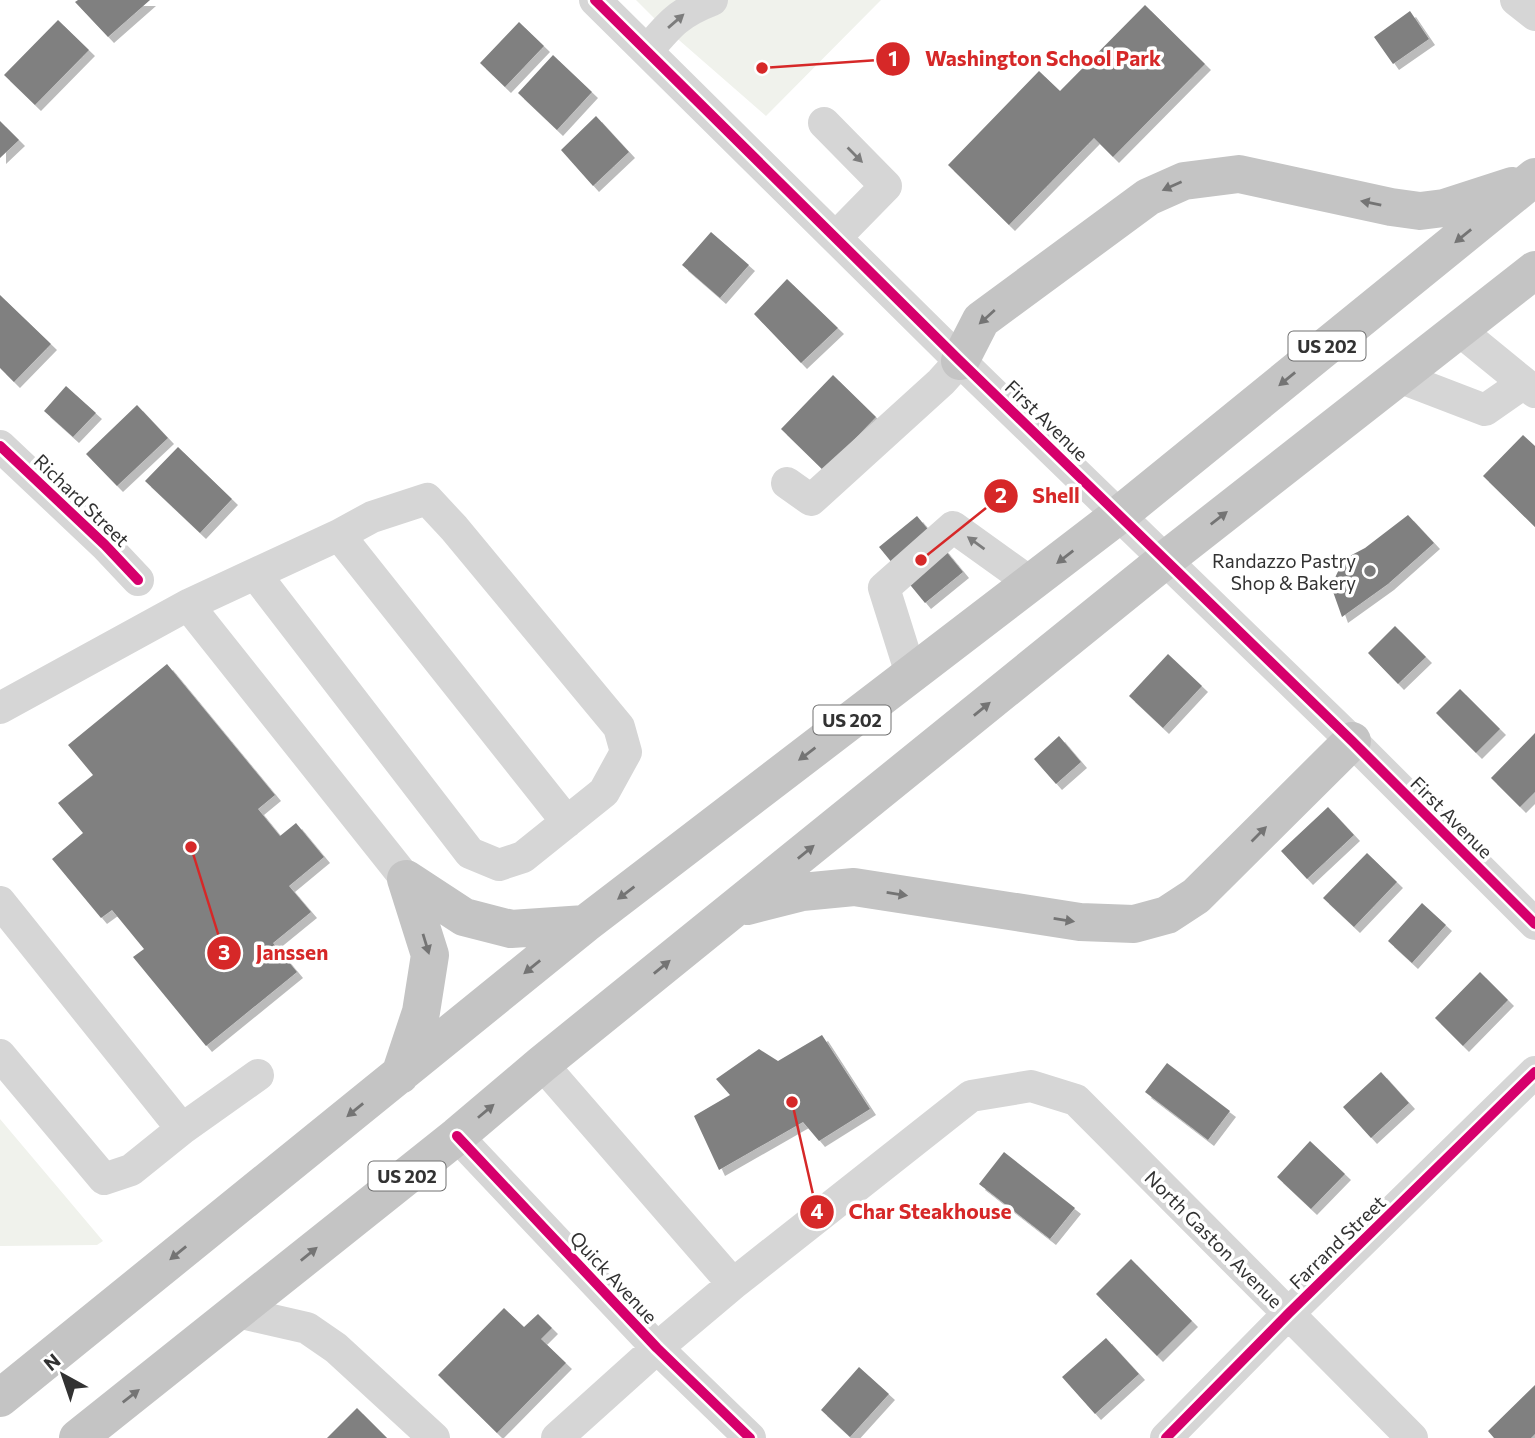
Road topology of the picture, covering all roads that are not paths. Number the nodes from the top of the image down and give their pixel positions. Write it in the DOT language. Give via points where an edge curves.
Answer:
graph roads {
  1 [pos="595,0"];
  2 [pos="712,0"];
  3 [pos="1516,0"];
  4 [pos="1535,15"];
  5 [pos="647,51"];
  6 [pos="824,123"];
  7 [pos="1533,178"];
  8 [pos="835,237"];
  9 [pos="1533,275"];
  10 [pos="1459,330"];
  11 [pos="961,361"];
  12 [pos="1399,377"];
  13 [pos="1530,388"];
  14 [pos="0,446"];
  15 [pos="787,483"];
  16 [pos="1119,515"];
  17 [pos="339,535"];
  18 [pos="1165,560"];
  19 [pos="256,575"];
  20 [pos="138,580"];
  21 [pos="1031,583"];
  22 [pos="188,605"];
  23 [pos="911,674"];
  24 [pos="0,708"];
  25 [pos="1352,741"];
  26 [pos="567,822"];
  27 [pos="406,879"];
  28 [pos="0,902"];
  29 [pos="733,910"];
  30 [pos="585,924"];
  31 [pos="1535,924"];
  32 [pos="0,1055"];
  33 [pos="542,1064"];
  34 [pos="1535,1072"];
  35 [pos="257,1075"];
  36 [pos="400,1075"];
  37 [pos="182,1129"];
  38 [pos="457,1136"];
  39 [pos="733,1284"];
  40 [pos="237,1312"];
  41 [pos="1289,1314"];
  42 [pos="657,1348"];
  43 [pos="53,1355"];
  44 [pos="0,1376"];
  45 [pos="0,1398"];
  46 [pos="78,1438"];
  47 [pos="434,1438"];
  48 [pos="557,1438"];
  49 [pos="750,1438"];
  50 [pos="1166,1438"];
  51 [pos="1412,1438"];
  1 -- 5 [label="street, First Avenue"];
  5 -- 2 [label="street, one-way" via="677,17"];
  3 -- 4 [label="street"];
  5 -- 8 [label="street, First Avenue"];
  6 -- 8 [label="street, one-way" via="887,186"];
  7 -- 11 [label="highway, one-way" via="1444,208 1420,211 1239,174 1184,181 1148,197 981,320"];
  7 -- 16 [label="highway, US 202, one-way"];
  8 -- 11 [label="street, First Avenue"];
  9 -- 10 [label="highway, US 202"];
  10 -- 12 [label="highway, US 202"];
  10 -- 13 [label="street"];
  11 -- 15 [label="street" via="811,500"];
  11 -- 16 [label="street, First Avenue"];
  12 -- 13 [label="street" via="1485,410"];
  18 -- 12 [label="highway, US 202, one-way"];
  14 -- 20 [label="street, Richard Street"];
  16 -- 18 [label="street, First Avenue"];
  16 -- 21 [label="highway, US 202, one-way"];
  17 -- 19 [label="street"];
  17 -- 26 [label="street"];
  17 -- 26 [label="street" via="372,517 427,499 619,727 626,752 604,792"];
  18 -- 25 [label="street, First Avenue"];
  29 -- 18 [label="highway, US 202, one-way"];
  19 -- 22 [label="street"];
  19 -- 26 [label="street" via="470,853 499,865 523,857"];
  21 -- 23 [label="highway, US 202"];
  21 -- 23 [label="street, one-way" via="953,527 884,588"];
  22 -- 24 [label="street"];
  22 -- 27 [label="street"];
  23 -- 30 [label="highway, US 202, one-way"];
  29 -- 25 [label="highway, one-way" via="802,892 854,887 1080,922 1134,923 1167,915 1196,896"];
  25 -- 31 [label="street, First Avenue"];
  27 -- 30 [label="highway" via="464,917 510,929"];
  27 -- 36 [label="highway, one-way" via="430,955 421,1012"];
  28 -- 37 [label="street"];
  33 -- 29 [label="highway, US 202, one-way"];
  30 -- 36 [label="highway, US 202, one-way"];
  32 -- 37 [label="street" via="104,1179 131,1170"];
  38 -- 33 [label="highway, US 202, one-way"];
  33 -- 39 [label="street"];
  34 -- 41 [label="street, Farrand Street"];
  35 -- 37 [label="street"];
  36 -- 43 [label="highway, US 202, one-way"];
  40 -- 38 [label="highway, US 202, one-way"];
  38 -- 42 [label="street, Quick Avenue"];
  39 -- 41 [label="street, North Gaston Avenue" via="971,1096 1031,1086 1076,1100"];
  39 -- 42 [label="street"];
  46 -- 40 [label="highway, US 202, one-way"];
  40 -- 47 [label="street" via="307,1328 336,1348"];
  41 -- 50 [label="street, Farrand Street"];
  41 -- 51 [label="street, North Gaston Avenue"];
  42 -- 48 [label="street"];
  42 -- 49 [label="street, Quick Avenue"];
  43 -- 44 [label="street"];
  43 -- 45 [label="highway, US 202"];
}
